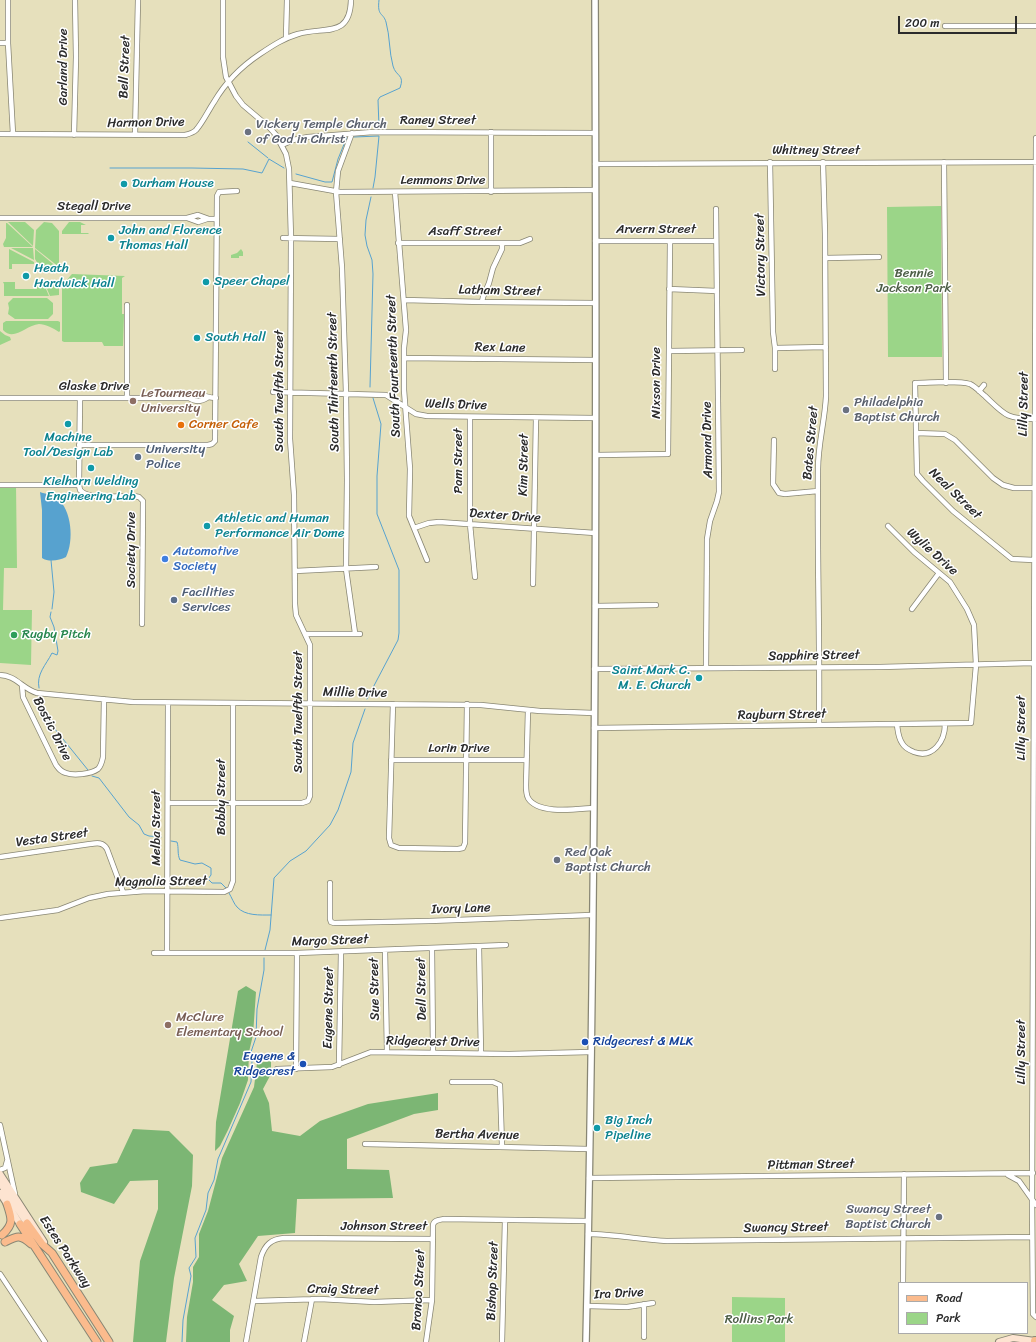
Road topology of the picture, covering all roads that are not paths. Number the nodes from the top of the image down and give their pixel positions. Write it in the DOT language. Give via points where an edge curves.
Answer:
graph roads {
  1 [pos="8,0"];
  2 [pos="75,0"];
  3 [pos="138,0"];
  4 [pos="224,0"];
  5 [pos="287,0"];
  6 [pos="350,0"];
  7 [pos="595,0"];
  8 [pos="945,26"];
  9 [pos="1036,26"];
  10 [pos="286,38"];
  11 [pos="0,43"];
  12 [pos="8,43"];
  13 [pos="229,83"];
  14 [pos="491,132"];
  15 [pos="352,133"];
  16 [pos="595,133"];
  17 [pos="0,134"];
  18 [pos="13,134"];
  19 [pos="74,135"];
  20 [pos="135,135"];
  21 [pos="1036,138"];
  22 [pos="282,145"];
  23 [pos="770,162"];
  24 [pos="823,162"];
  25 [pos="944,162"];
  26 [pos="1036,162"];
  27 [pos="596,164"];
  28 [pos="290,183"];
  29 [pos="596,190"];
  30 [pos="237,191"];
  31 [pos="336,192"];
  32 [pos="395,192"];
  33 [pos="490,192"];
  34 [pos="716,209"];
  35 [pos="0,218"];
  36 [pos="188,218"];
  37 [pos="209,219"];
  38 [pos="217,219"];
  39 [pos="284,238"];
  40 [pos="291,238"];
  41 [pos="340,239"];
  42 [pos="530,239"];
  43 [pos="596,241"];
  44 [pos="670,241"];
  45 [pos="716,241"];
  46 [pos="398,243"];
  47 [pos="502,243"];
  48 [pos="1036,255"];
  49 [pos="879,257"];
  50 [pos="825,258"];
  51 [pos="669,289"];
  52 [pos="717,292"];
  53 [pos="404,300"];
  54 [pos="482,302"];
  55 [pos="595,303"];
  56 [pos="128,305"];
  57 [pos="826,347"];
  58 [pos="775,348"];
  59 [pos="742,350"];
  60 [pos="668,351"];
  61 [pos="718,351"];
  62 [pos="404,358"];
  63 [pos="595,360"];
  64 [pos="775,369"];
  65 [pos="946,383"];
  66 [pos="984,386"];
  67 [pos="979,391"];
  68 [pos="273,392"];
  69 [pos="291,392"];
  70 [pos="346,394"];
  71 [pos="0,398"];
  72 [pos="80,398"];
  73 [pos="127,398"];
  74 [pos="216,398"];
  75 [pos="406,408"];
  76 [pos="470,417"];
  77 [pos="536,418"];
  78 [pos="595,418"];
  79 [pos="1035,419"];
  80 [pos="916,433"];
  81 [pos="774,440"];
  82 [pos="79,445"];
  83 [pos="596,455"];
  84 [pos="0,485"];
  85 [pos="79,485"];
  86 [pos="1034,488"];
  87 [pos="818,491"];
  88 [pos="470,524"];
  89 [pos="888,526"];
  90 [pos="414,528"];
  91 [pos="534,529"];
  92 [pos="595,533"];
  93 [pos="427,560"];
  94 [pos="1034,560"];
  95 [pos="376,567"];
  96 [pos="346,569"];
  97 [pos="294,571"];
  98 [pos="939,573"];
  99 [pos="475,577"];
  100 [pos="533,584"];
  101 [pos="656,605"];
  102 [pos="595,606"];
  103 [pos="912,609"];
  104 [pos="142,624"];
  105 [pos="305,634"];
  106 [pos="1033,663"];
  107 [pos="976,665"];
  108 [pos="820,667"];
  109 [pos="706,668"];
  110 [pos="594,669"];
  111 [pos="0,675"];
  112 [pos="22,685"];
  113 [pos="104,699"];
  114 [pos="168,703"];
  115 [pos="232,703"];
  116 [pos="310,703"];
  117 [pos="393,704"];
  118 [pos="467,704"];
  119 [pos="528,710"];
  120 [pos="594,713"];
  121 [pos="971,723"];
  122 [pos="945,724"];
  123 [pos="819,725"];
  124 [pos="897,725"];
  125 [pos="594,728"];
  126 [pos="391,760"];
  127 [pos="466,760"];
  128 [pos="526,760"];
  129 [pos="168,802"];
  130 [pos="233,803"];
  131 [pos="593,808"];
  132 [pos="0,857"];
  133 [pos="330,883"];
  134 [pos="230,889"];
  135 [pos="168,890"];
  136 [pos="123,892"];
  137 [pos="592,915"];
  138 [pos="0,918"];
  139 [pos="479,946"];
  140 [pos="506,946"];
  141 [pos="432,949"];
  142 [pos="385,950"];
  143 [pos="341,952"];
  144 [pos="297,953"];
  145 [pos="154,954"];
  146 [pos="167,954"];
  147 [pos="387,1052"];
  148 [pos="591,1052"];
  149 [pos="433,1053"];
  150 [pos="480,1054"];
  151 [pos="339,1065"];
  152 [pos="277,1068"];
  153 [pos="296,1069"];
  154 [pos="452,1082"];
  155 [pos="0,1126"];
  156 [pos="365,1144"];
  157 [pos="502,1146"];
  158 [pos="589,1149"];
  159 [pos="7,1159"];
  160 [pos="0,1170"];
  161 [pos="1033,1173"];
  162 [pos="0,1174"];
  163 [pos="904,1174"];
  164 [pos="1004,1174"];
  165 [pos="589,1178"];
  166 [pos="0,1183"];
  167 [pos="0,1193"];
  168 [pos="1032,1199"];
  169 [pos="19,1203"];
  170 [pos="7,1204"];
  171 [pos="1036,1205"];
  172 [pos="505,1220"];
  173 [pos="588,1221"];
  174 [pos="24,1225"];
  175 [pos="588,1234"];
  176 [pos="1032,1237"];
  177 [pos="903,1238"];
  178 [pos="433,1239"];
  179 [pos="2,1240"];
  180 [pos="36,1248"];
  181 [pos="52,1253"];
  182 [pos="0,1274"];
  183 [pos="903,1282"];
  184 [pos="312,1299"];
  185 [pos="432,1300"];
  186 [pos="254,1301"];
  187 [pos="653,1303"];
  188 [pos="644,1304"];
  189 [pos="587,1306"];
  190 [pos="1036,1317"];
  191 [pos="644,1337"];
  192 [pos="1036,1341"];
  193 [pos="45,1342"];
  194 [pos="97,1342"];
  195 [pos="109,1342"];
  196 [pos="246,1342"];
  197 [pos="304,1342"];
  198 [pos="426,1342"];
  199 [pos="502,1342"];
  200 [pos="586,1342"];
  201 [pos="999,1342"];
  1 -- 12 [label="street"];
  2 -- 19 [label="street, Garland Drive"];
  3 -- 20 [label="street, Bell Street"];
  4 -- 13 [label="street, South Twelfth Street" via="222,57"];
  5 -- 10 [label="street"];
  6 -- 10 [label="street, Harmon Drive" via="348,18 340,26"];
  7 -- 16 [label="street"];
  8 -- 9 [label="street"];
  10 -- 13 [label="street, Harmon Drive" via="252,60"];
  11 -- 12 [label="street"];
  12 -- 18 [label="street"];
  13 -- 20 [label="street, Harmon Drive" via="194,132 185,135"];
  13 -- 22 [label="street, South Twelfth Street" via="243,105 269,127"];
  14 -- 15 [label="street, Raney Street"];
  14 -- 16 [label="street, Raney Street"];
  14 -- 33 [label="street"];
  15 -- 22 [label="street, Raney Street" via="305,137"];
  15 -- 31 [label="street, South Thirteenth Street" via="338,171"];
  16 -- 27 [label="street"];
  17 -- 18 [label="street, Harmon Drive"];
  18 -- 19 [label="street, Harmon Drive"];
  19 -- 20 [label="street, Harmon Drive"];
  21 -- 26 [label="street, Lilly Street"];
  22 -- 28 [label="street, South Twelfth Street" via="288,161"];
  23 -- 24 [label="street, Whitney Street"];
  23 -- 27 [label="street, Whitney Street"];
  23 -- 58 [label="street, Victory Street"];
  24 -- 25 [label="street, Whitney Street"];
  24 -- 50 [label="street, Bates Street"];
  25 -- 26 [label="street, Whitney Street"];
  25 -- 65 [label="street"];
  26 -- 48 [label="street, Lilly Street"];
  27 -- 29 [label="street"];
  28 -- 31 [label="street, Lemmons Drive"];
  28 -- 40 [label="street, South Twelfth Street"];
  29 -- 33 [label="street, Lemmons Drive"];
  29 -- 43 [label="street"];
  30 -- 38 [label="street" via="218,193"];
  31 -- 32 [label="street, Lemmons Drive"];
  31 -- 41 [label="street, South Thirteenth Street"];
  32 -- 33 [label="street, Lemmons Drive"];
  32 -- 46 [label="street, South Fourteenth Street"];
  34 -- 45 [label="street, Armond Drive"];
  35 -- 36 [label="street, Stegall Drive"];
  36 -- 37 [label="street, Stegall Drive" via="198,215"];
  36 -- 37 [label="street, Stegall Drive" via="198,222"];
  37 -- 38 [label="street, Stegall Drive"];
  38 -- 74 [label="street"];
  39 -- 40 [label="street"];
  40 -- 41 [label="street"];
  40 -- 69 [label="street, South Twelfth Street"];
  41 -- 70 [label="street, South Thirteenth Street"];
  42 -- 47 [label="street, Asaff Street" via="521,243"];
  43 -- 44 [label="street, Arvern Street"];
  43 -- 55 [label="street"];
  44 -- 45 [label="street, Arvern Street"];
  44 -- 51 [label="street, Nixson Drive"];
  45 -- 52 [label="street, Armond Drive"];
  46 -- 47 [label="street, Asaff Street"];
  46 -- 53 [label="street, South Fourteenth Street"];
  47 -- 54 [label="street"];
  48 -- 79 [label="street, Lilly Street"];
  49 -- 50 [label="street"];
  50 -- 57 [label="street, Bates Street"];
  51 -- 52 [label="street"];
  51 -- 60 [label="street, Nixson Drive"];
  52 -- 61 [label="street, Armond Drive"];
  53 -- 54 [label="street, Latham Street"];
  53 -- 62 [label="street, South Fourteenth Street"];
  54 -- 55 [label="street, Latham Street"];
  55 -- 63 [label="street"];
  56 -- 73 [label="street"];
  57 -- 58 [label="street"];
  57 -- 87 [label="street, Bates Street" via="825,414 819,456"];
  58 -- 64 [label="street, Victory Street"];
  59 -- 61 [label="street"];
  60 -- 61 [label="street"];
  60 -- 83 [label="street, Nixson Drive" via="668,454"];
  61 -- 109 [label="street, Armond Drive" via="719,492 707,539"];
  62 -- 63 [label="street, Rex Lane"];
  62 -- 75 [label="street, South Fourteenth Street"];
  63 -- 78 [label="street"];
  65 -- 67 [label="street" via="966,383"];
  65 -- 80 [label="street, Neal Street" via="915,383"];
  66 -- 67 [label="street"];
  67 -- 79 [label="street" via="1008,416"];
  68 -- 69 [label="street, Wells Drive"];
  69 -- 70 [label="street, Wells Drive"];
  69 -- 97 [label="street, South Twelfth Street"];
  70 -- 75 [label="street, Wells Drive" via="386,395"];
  70 -- 96 [label="street, South Thirteenth Street"];
  71 -- 72 [label="street, Glaske Drive"];
  72 -- 73 [label="street, Glaske Drive"];
  72 -- 82 [label="street"];
  73 -- 74 [label="street, Glaske Drive" via="189,398 196,401"];
  74 -- 82 [label="street" via="216,439 212,444"];
  75 -- 76 [label="street, Wells Drive" via="416,414 428,416"];
  75 -- 90 [label="street, South Fourteenth Street" via="410,469 409,516"];
  76 -- 77 [label="street, Wells Drive"];
  76 -- 88 [label="street, Pam Street"];
  77 -- 78 [label="street, Wells Drive"];
  77 -- 91 [label="street, Kim Street"];
  78 -- 83 [label="street"];
  79 -- 86 [label="street, Lilly Street"];
  80 -- 86 [label="street" via="945,434 1003,485"];
  80 -- 94 [label="street, Neal Street" via="917,469 923,481 953,511 1012,559"];
  81 -- 87 [label="street" via="773,484 779,493"];
  82 -- 85 [label="street"];
  83 -- 92 [label="street"];
  84 -- 85 [label="street"];
  85 -- 104 [label="street, Society Drive" via="85,494 134,496 142,500"];
  86 -- 94 [label="street, Lilly Street"];
  87 -- 108 [label="street, Bates Street"];
  88 -- 90 [label="street, Dexter Drive" via="429,522"];
  88 -- 91 [label="street, Dexter Drive"];
  88 -- 99 [label="street, Pam Street"];
  89 -- 98 [label="street, Wylie Drive"];
  90 -- 93 [label="street, South Fourteenth Street"];
  91 -- 92 [label="street, Dexter Drive"];
  91 -- 100 [label="street, Kim Street"];
  92 -- 102 [label="street"];
  94 -- 106 [label="street, Lilly Street"];
  95 -- 96 [label="street"];
  96 -- 97 [label="street"];
  96 -- 105 [label="street, South Thirteenth Street" via="358,633"];
  97 -- 105 [label="street, South Twelfth Street" via="296,615"];
  98 -- 103 [label="street"];
  98 -- 107 [label="street, Wylie Drive" via="954,587 974,624"];
  101 -- 102 [label="street"];
  102 -- 110 [label="street"];
  105 -- 116 [label="street, South Twelfth Street" via="310,645"];
  106 -- 107 [label="street, Sapphire Street"];
  106 -- 161 [label="street, Lilly Street"];
  107 -- 108 [label="street, Sapphire Street"];
  107 -- 121 [label="street, Wylie Drive"];
  108 -- 109 [label="street, Sapphire Street"];
  108 -- 123 [label="street, Bates Street"];
  109 -- 110 [label="street, Sapphire Street"];
  110 -- 120 [label="street"];
  111 -- 112 [label="street, Bostic Drive" via="9,676"];
  112 -- 113 [label="street, Millie Drive" via="37,693"];
  112 -- 113 [label="street, Bostic Drive" via="23,697 56,765 69,774 91,772 102,764"];
  113 -- 114 [label="street, Millie Drive"];
  114 -- 115 [label="street, Millie Drive"];
  114 -- 129 [label="street, Melba Street"];
  115 -- 116 [label="street, Millie Drive"];
  115 -- 130 [label="street, Bobby Street"];
  116 -- 117 [label="street, Millie Drive"];
  116 -- 130 [label="street, South Twelfth Street" via="308,801"];
  117 -- 118 [label="street, Millie Drive"];
  117 -- 126 [label="street"];
  118 -- 119 [label="street, Millie Drive"];
  118 -- 127 [label="street"];
  119 -- 120 [label="street, Millie Drive"];
  119 -- 128 [label="street"];
  120 -- 125 [label="street"];
  121 -- 122 [label="street, Rayburn Street"];
  122 -- 124 [label="street, Rayburn Street"];
  122 -- 124 [label="street" via="944,736 939,746 930,752 919,754 904,747 899,738"];
  123 -- 124 [label="street, Rayburn Street"];
  123 -- 125 [label="street, Rayburn Street"];
  125 -- 131 [label="street"];
  126 -- 127 [label="street, Lorin Drive"];
  126 -- 127 [label="street" via="391,845 399,848 443,849 464,847"];
  127 -- 128 [label="street, Lorin Drive"];
  128 -- 131 [label="street" via="526,791 529,799 538,805 555,810"];
  129 -- 130 [label="street"];
  129 -- 135 [label="street, Melba Street"];
  130 -- 134 [label="street, Bobby Street" via="234,881"];
  131 -- 137 [label="street"];
  132 -- 136 [label="street, Vesta Street" via="100,843 107,849"];
  133 -- 137 [label="street, Ivory Lane" via="331,922 335,923"];
  134 -- 135 [label="street, Magnolia Street" via="224,892"];
  135 -- 136 [label="street, Magnolia Street"];
  135 -- 146 [label="street, Melba Street"];
  136 -- 138 [label="street, Magnolia Street" via="98,896 55,911"];
  137 -- 148 [label="street"];
  139 -- 140 [label="street, Margo Street"];
  139 -- 141 [label="street, Margo Street"];
  139 -- 150 [label="street"];
  141 -- 142 [label="street, Margo Street"];
  141 -- 149 [label="street, Dell Street"];
  142 -- 143 [label="street, Margo Street"];
  142 -- 147 [label="street, Sue Street"];
  143 -- 144 [label="street, Margo Street"];
  143 -- 151 [label="street, Eugene Street"];
  144 -- 146 [label="street, Margo Street"];
  144 -- 153 [label="street"];
  145 -- 146 [label="street, Margo Street"];
  147 -- 149 [label="street, Ridgecrest Drive"];
  147 -- 151 [label="street, Ridgecrest Drive" via="368,1053"];
  148 -- 150 [label="street, Ridgecrest Drive"];
  148 -- 158 [label="street"];
  149 -- 150 [label="street, Ridgecrest Drive"];
  151 -- 153 [label="street, Ridgecrest Drive"];
  152 -- 153 [label="street, Ridgecrest Drive"];
  154 -- 157 [label="street" via="493,1082 500,1085"];
  155 -- 159 [label="street"];
  156 -- 157 [label="street, Bertha Avenue"];
  157 -- 158 [label="street, Bertha Avenue"];
  158 -- 165 [label="street"];
  159 -- 160 [label="street" via="5,1168"];
  159 -- 169 [label="street" via="13,1190"];
  161 -- 164 [label="street, Pittman Street"];
  161 -- 168 [label="street, Lilly Street"];
  162 -- 169 [label="main road, Estes Parkway"];
  163 -- 164 [label="street, Pittman Street"];
  163 -- 165 [label="street, Pittman Street"];
  163 -- 177 [label="street"];
  164 -- 168 [label="street" via="1019,1181"];
  165 -- 173 [label="street"];
  166 -- 174 [label="main road"];
  167 -- 170 [label="main road, Estes Parkway"];
  168 -- 171 [label="street"];
  168 -- 176 [label="street, Lilly Street"];
  169 -- 181 [label="main road, Estes Parkway"];
  170 -- 174 [label="main road, Estes Parkway"];
  170 -- 179 [label="main road" via="11,1221"];
  172 -- 173 [label="street, Johnson Street"];
  172 -- 178 [label="street, Johnson Street" via="439,1220 433,1224"];
  172 -- 199 [label="street, Bishop Street"];
  173 -- 175 [label="street"];
  174 -- 179 [label="main road"];
  174 -- 180 [label="main road, Estes Parkway"];
  174 -- 181 [label="main road"];
  175 -- 177 [label="street, Swancy Street" via="648,1240"];
  175 -- 189 [label="street"];
  176 -- 177 [label="street, Swancy Street"];
  176 -- 190 [label="street, Lilly Street" via="1033,1314"];
  177 -- 183 [label="street"];
  178 -- 185 [label="street, Bronco Street"];
  178 -- 186 [label="street, Johnson Street" via="277,1239 268,1244 263,1251"];
  179 -- 180 [label="main road" via="22,1237"];
  180 -- 194 [label="main road, Estes Parkway"];
  181 -- 195 [label="main road, Estes Parkway"];
  182 -- 193 [label="street"];
  184 -- 185 [label="street, Craig Street" via="374,1302"];
  184 -- 186 [label="street, Craig Street"];
  184 -- 197 [label="street"];
  185 -- 198 [label="street, Bronco Street"];
  186 -- 196 [label="street, Johnson Street"];
  187 -- 188 [label="street, Ira Drive"];
  188 -- 189 [label="street, Ira Drive" via="625,1307"];
  188 -- 191 [label="street"];
  189 -- 200 [label="street"];
  192 -- 201 [label="main road" via="1013,1338"];
}
